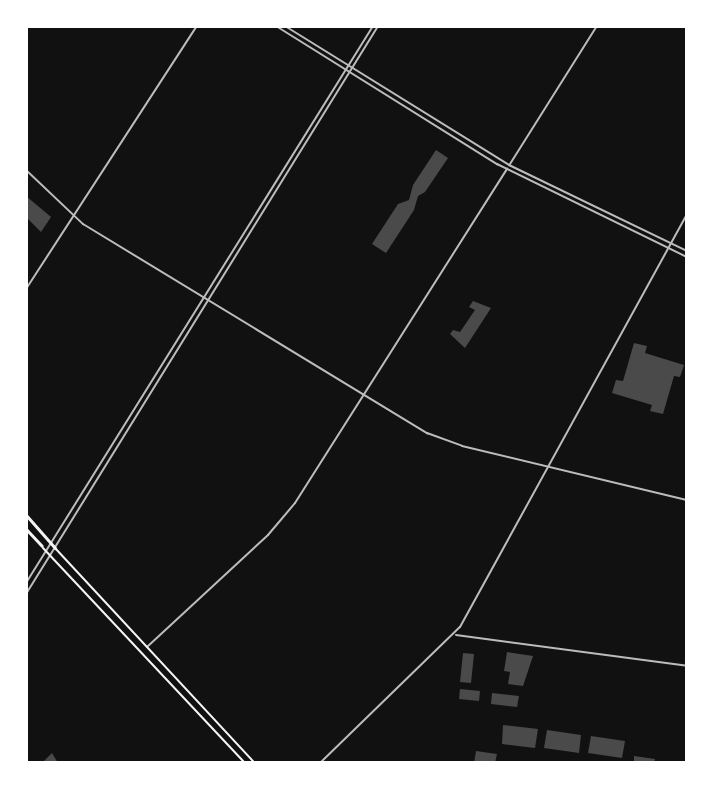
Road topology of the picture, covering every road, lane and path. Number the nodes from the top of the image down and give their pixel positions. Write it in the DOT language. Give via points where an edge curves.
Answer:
graph roads {
  1 [pos="197,26"];
  2 [pos="276,26"];
  3 [pos="285,26"];
  4 [pos="373,26"];
  5 [pos="378,26"];
  6 [pos="597,26"];
  7 [pos="347,67"];
  8 [pos="351,70"];
  9 [pos="344,72"];
  10 [pos="349,74"];
  11 [pos="509,165"];
  12 [pos="507,169"];
  13 [pos="26,170"];
  14 [pos="687,214"];
  15 [pos="73,216"];
  16 [pos="671,244"];
  17 [pos="668,248"];
  18 [pos="687,251"];
  19 [pos="687,257"];
  20 [pos="26,289"];
  21 [pos="208,300"];
  22 [pos="364,396"];
  23 [pos="549,466"];
  24 [pos="687,500"];
  25 [pos="26,515"];
  26 [pos="26,529"];
  27 [pos="51,543"];
  28 [pos="42,546"];
  29 [pos="55,548"];
  30 [pos="46,551"];
  31 [pos="50,555"];
  32 [pos="26,583"];
  33 [pos="26,594"];
  34 [pos="455,635"];
  35 [pos="147,647"];
  36 [pos="687,666"];
  37 [pos="245,763"];
  38 [pos="255,763"];
  39 [pos="320,763"];
  1 -- 15 [label="street"];
  2 -- 9 [label="street"];
  3 -- 7 [label="street"];
  4 -- 7 [label="street"];
  5 -- 8 [label="street"];
  6 -- 11 [label="street"];
  7 -- 8 [label="street"];
  7 -- 9 [label="street"];
  8 -- 10 [label="street"];
  8 -- 11 [label="street"];
  9 -- 10 [label="street"];
  9 -- 21 [label="street"];
  10 -- 12 [label="street"];
  10 -- 21 [label="street"];
  11 -- 12 [label="street"];
  11 -- 16 [label="street"];
  12 -- 17 [label="street"];
  12 -- 22 [label="street"];
  13 -- 15 [label="street"];
  14 -- 16 [label="street"];
  15 -- 20 [label="street"];
  15 -- 21 [label="street"];
  16 -- 17 [label="street"];
  16 -- 18 [label="street"];
  17 -- 19 [label="street"];
  17 -- 23 [label="street"];
  21 -- 22 [label="street"];
  21 -- 27 [label="street"];
  21 -- 29 [label="street"];
  22 -- 23 [label="street" via="439,438"];
  22 -- 35 [label="street" via="287,514"];
  23 -- 24 [label="street"];
  23 -- 34 [label="street"];
  25 -- 27 [label="main road"];
  26 -- 28 [label="main road"];
  27 -- 29 [label="main road"];
  27 -- 30 [label="street"];
  28 -- 30 [label="main road"];
  29 -- 31 [label="street"];
  29 -- 35 [label="main road"];
  30 -- 31 [label="main road"];
  30 -- 32 [label="street"];
  31 -- 33 [label="street"];
  31 -- 37 [label="main road"];
  34 -- 36 [label="street"];
  34 -- 39 [label="street"];
  35 -- 38 [label="main road"];
}
